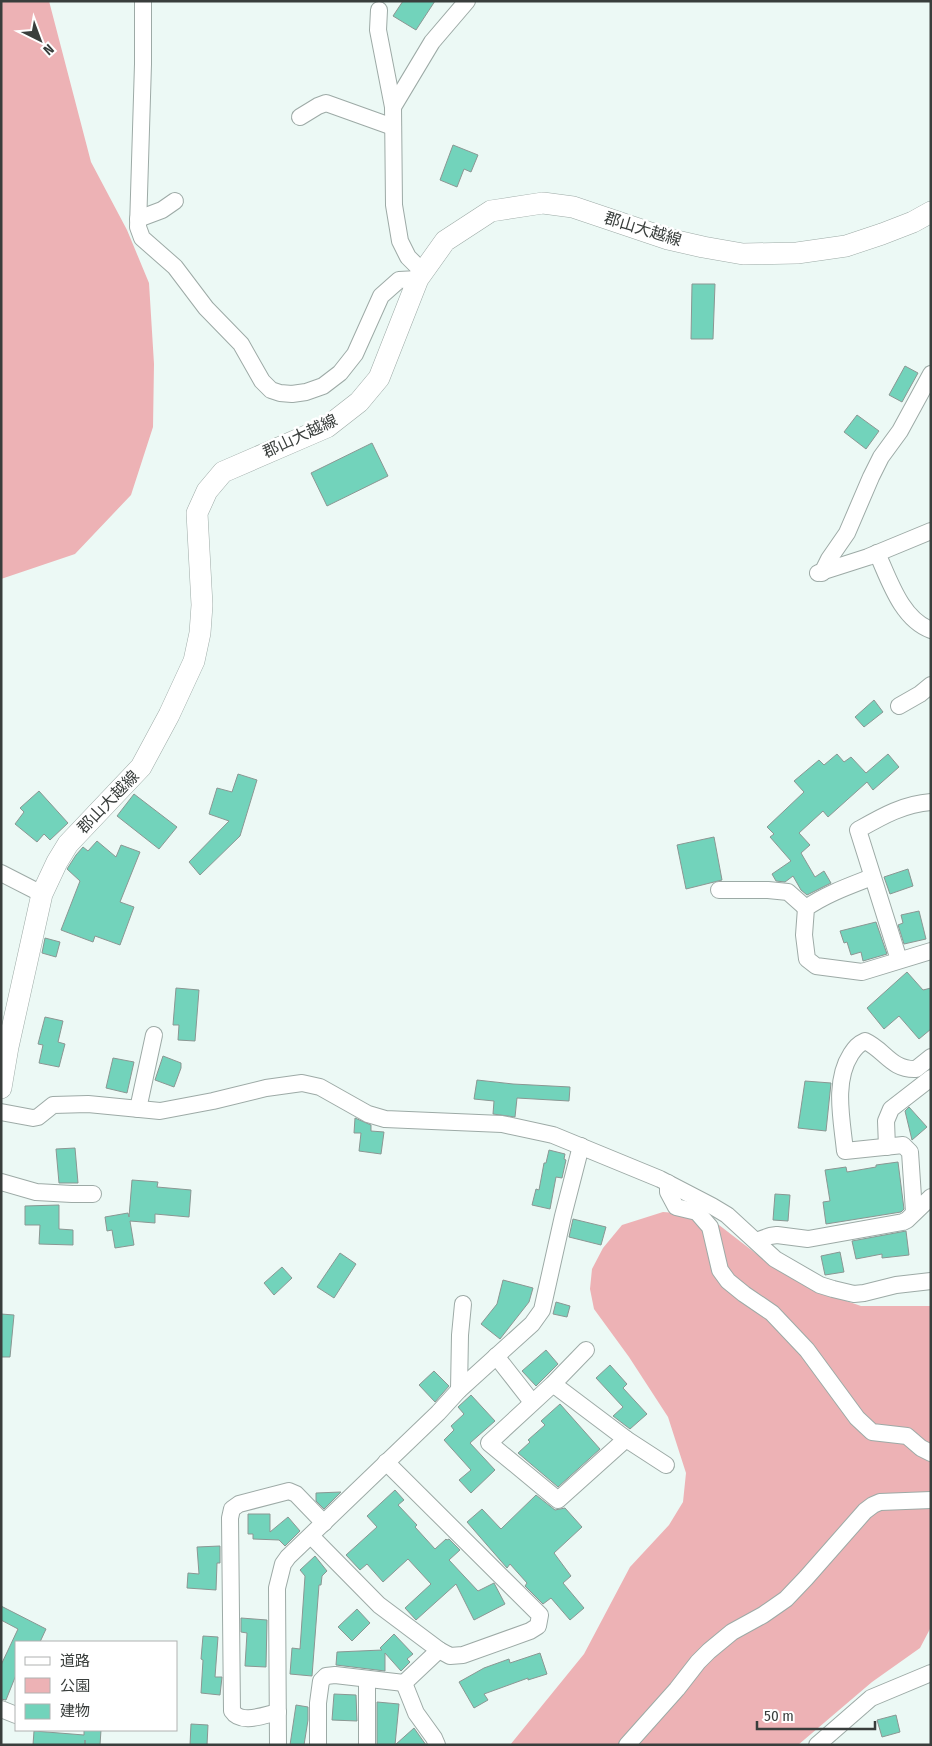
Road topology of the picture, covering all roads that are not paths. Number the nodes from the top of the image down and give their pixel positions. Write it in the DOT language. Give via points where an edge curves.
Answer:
graph roads {
  1 [pos="143,1"];
  2 [pos="467,1"];
  3 [pos="379,10"];
  4 [pos="393,107"];
  5 [pos="300,117"];
  6 [pos="393,127"];
  7 [pos="175,201"];
  8 [pos="931,212"];
  9 [pos="138,219"];
  10 [pos="420,275"];
  11 [pos="931,374"];
  12 [pos="931,531"];
  13 [pos="877,552"];
  14 [pos="931,630"];
  15 [pos="931,685"];
  16 [pos="899,706"];
  17 [pos="931,802"];
  18 [pos="1,873"];
  19 [pos="872,877"];
  20 [pos="720,890"];
  21 [pos="42,894"];
  22 [pos="806,908"];
  23 [pos="931,951"];
  24 [pos="899,960"];
  25 [pos="154,1035"];
  26 [pos="931,1057"];
  27 [pos="931,1078"];
  28 [pos="1,1088"];
  29 [pos="138,1110"];
  30 [pos="1,1112"];
  31 [pos="581,1146"];
  32 [pos="887,1147"];
  33 [pos="1,1182"];
  34 [pos="668,1183"];
  35 [pos="93,1194"];
  36 [pos="931,1197"];
  37 [pos="914,1212"];
  38 [pos="756,1242"];
  39 [pos="931,1281"];
  40 [pos="463,1304"];
  41 [pos="586,1350"];
  42 [pos="496,1356"];
  43 [pos="553,1384"];
  44 [pos="459,1390"];
  45 [pos="532,1402"];
  46 [pos="626,1439"];
  47 [pos="931,1453"];
  48 [pos="386,1462"];
  49 [pos="666,1466"];
  50 [pos="931,1500"];
  51 [pos="324,1523"];
  52 [pos="311,1536"];
  53 [pos="439,1650"];
  54 [pos="931,1673"];
  55 [pos="368,1679"];
  56 [pos="404,1683"];
  57 [pos="1,1709"];
  58 [pos="278,1712"];
  59 [pos="15,1715"];
  60 [pos="278,1745"];
  61 [pos="318,1745"];
  62 [pos="368,1745"];
  63 [pos="437,1745"];
  64 [pos="627,1745"];
  65 [pos="817,1745"];
  1 -- 9 [label="street"];
  2 -- 4 [label="street" via="432,42"];
  3 -- 4 [label="street" via="378,30"];
  4 -- 6 [label="street"];
  5 -- 6 [label="street" via="326,103"];
  6 -- 10 [label="street" via="394,206 400,241"];
  7 -- 9 [label="street"];
  8 -- 10 [label="main road, 郡山大越線" via="913,222 846,246 743,254 668,239 573,207 543,202 491,211 445,241"];
  9 -- 10 [label="street" via="142,238 175,267 206,308 241,344 262,381 280,393 306,392 323,386 340,373 355,354 381,296 399,280"];
  10 -- 21 [label="main road, 郡山大越線" via="379,378 359,402 327,427 230,468 207,491 196,513 202,605 194,661 141,767 68,844"];
  11 -- 13 [label="street" via="900,431 881,456 847,533 816,573"];
  12 -- 13 [label="street"];
  13 -- 14 [label="street" via="908,612 915,621"];
  15 -- 16 [label="street"];
  17 -- 19 [label="street" via="892,811 858,830"];
  18 -- 21 [label="street"];
  19 -- 22 [label="street" via="836,891"];
  19 -- 24 [label="street"];
  20 -- 22 [label="street" via="788,892"];
  21 -- 28 [label="main road, 郡山大越線"];
  22 -- 24 [label="street" via="804,935 807,959 816,966 862,972"];
  23 -- 24 [label="street"];
  25 -- 29 [label="street"];
  26 -- 32 [label="street" via="916,1068 904,1068 865,1041 849,1058 840,1089 846,1151"];
  27 -- 32 [label="street" via="891,1109 886,1121"];
  29 -- 30 [label="street" via="88,1104 53,1105 33,1118"];
  29 -- 31 [label="street" via="160,1111 302,1083 320,1087 368,1114 385,1119 502,1124 552,1135"];
  31 -- 34 [label="street"];
  31 -- 42 [label="street" via="542,1310 532,1324"];
  32 -- 37 [label="street" via="904,1145 910,1152"];
  33 -- 35 [label="street" via="36,1192"];
  34 -- 38 [label="street" via="726,1215"];
  34 -- 47 [label="street" via="668,1192 676,1207 698,1212 710,1227 724,1275 772,1313 807,1350 861,1423 872,1432 907,1436"];
  36 -- 37 [label="street"];
  37 -- 38 [label="street" via="903,1222 837,1235 808,1239 777,1235"];
  38 -- 39 [label="street" via="791,1269 820,1285 844,1292 864,1293"];
  40 -- 44 [label="street"];
  41 -- 43 [label="street"];
  42 -- 44 [label="street"];
  42 -- 45 [label="street"];
  43 -- 45 [label="street"];
  43 -- 46 [label="street"];
  44 -- 48 [label="street"];
  45 -- 46 [label="street" via="490,1442 558,1500"];
  46 -- 49 [label="street"];
  48 -- 51 [label="street"];
  48 -- 53 [label="street" via="540,1616 538,1626 530,1631 463,1655 450,1656"];
  50 -- 64 [label="street" via="873,1505 786,1599 732,1632 709,1651"];
  51 -- 52 [label="street"];
  51 -- 58 [label="street" via="292,1492 239,1504 232,1510 230,1518 232,1711 243,1719"];
  52 -- 53 [label="street" via="379,1605"];
  52 -- 58 [label="street" via="283,1564 277,1588"];
  53 -- 56 [label="street"];
  54 -- 65 [label="street" via="871,1698"];
  55 -- 56 [label="street"];
  55 -- 61 [label="street" via="335,1675 323,1678 318,1703"];
  55 -- 62 [label="street"];
  56 -- 63 [label="street" via="416,1714"];
  57 -- 59 [label="street"];
  58 -- 60 [label="street"];
}
